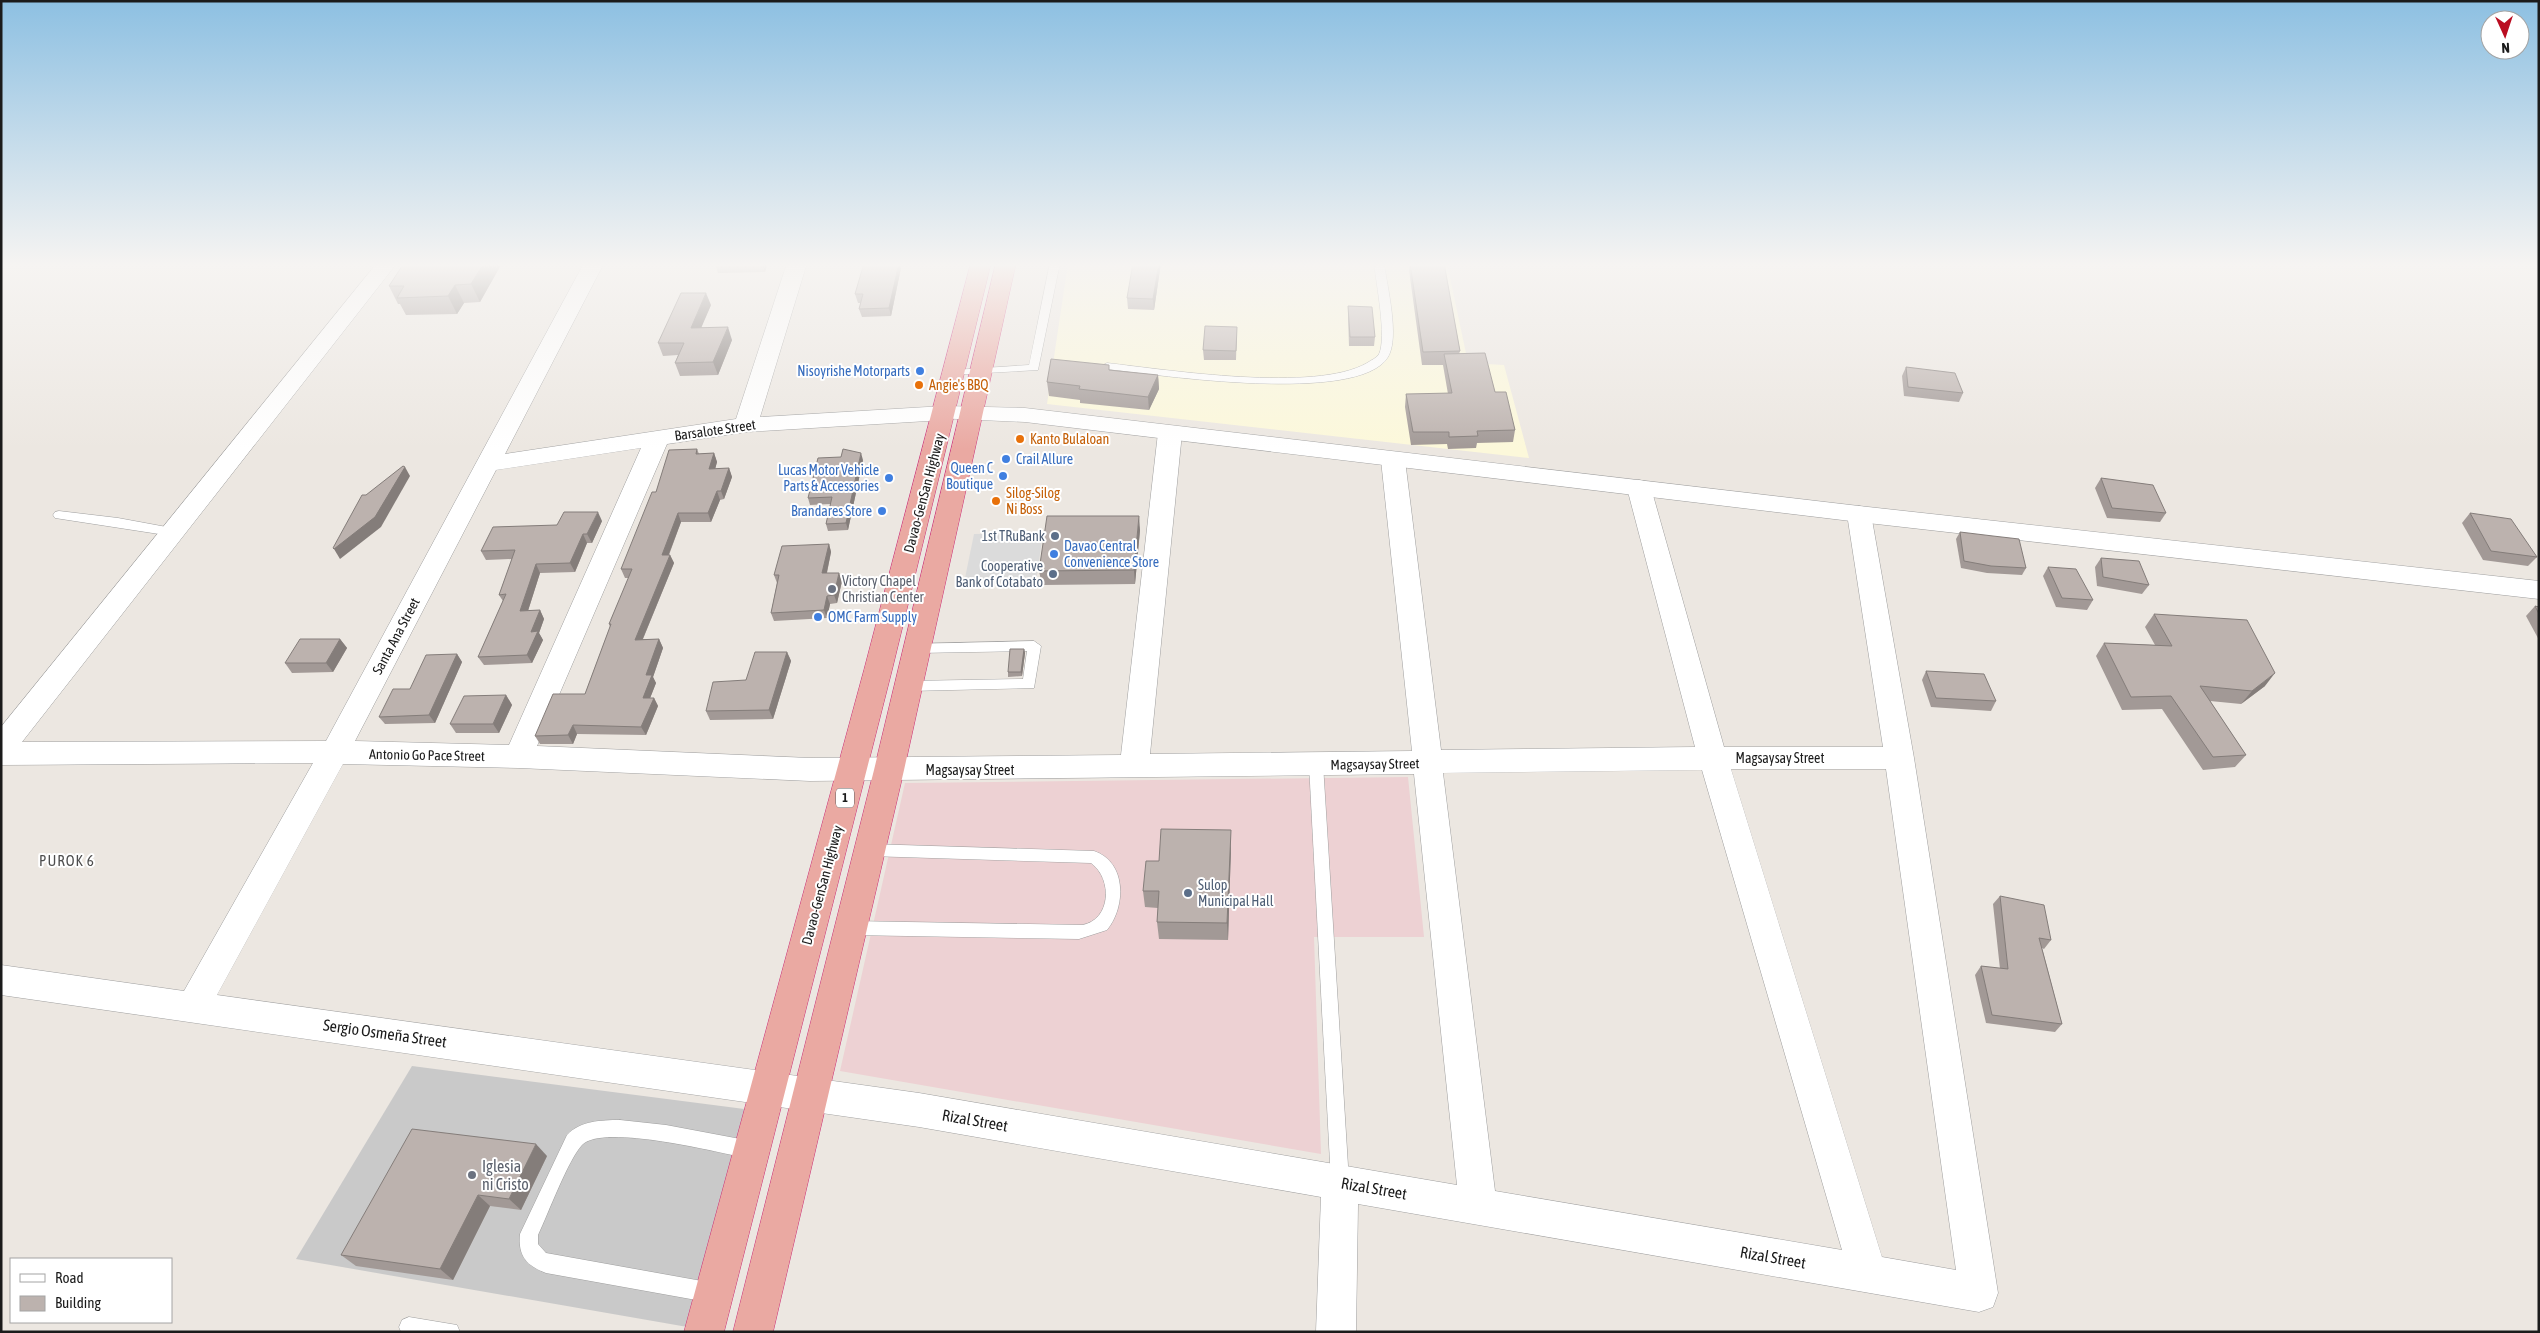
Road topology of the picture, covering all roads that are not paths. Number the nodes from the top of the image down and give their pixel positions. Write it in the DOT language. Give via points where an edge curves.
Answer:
graph roads {
  1 [pos="337,325"];
  2 [pos="561,325"];
  3 [pos="777,325"];
  4 [pos="974,325"];
  5 [pos="984,325"];
  6 [pos="1043,325"];
  7 [pos="1386,325"];
  8 [pos="1106,366"];
  9 [pos="968,372"];
  10 [pos="958,413"];
  11 [pos="746,425"];
  12 [pos="1170,433"];
  13 [pos="658,437"];
  14 [pos="1393,460"];
  15 [pos="487,464"];
  16 [pos="1639,488"];
  17 [pos="1859,514"];
  18 [pos="59,515"];
  19 [pos="172,532"];
  20 [pos="2539,590"];
  21 [pos="917,648"];
  22 [pos="908,686"];
  23 [pos="1,748"];
  24 [pos="334,753"];
  25 [pos="1,754"];
  26 [pos="518,757"];
  27 [pos="1713,758"];
  28 [pos="1899,758"];
  29 [pos="1428,763"];
  30 [pos="1316,764"];
  31 [pos="1134,767"];
  32 [pos="852,770"];
  33 [pos="889,770"];
  34 [pos="869,850"];
  35 [pos="851,928"];
  36 [pos="1,980"];
  37 [pos="193,1006"];
  38 [pos="769,1088"];
  39 [pos="811,1094"];
  40 [pos="752,1150"];
  41 [pos="1340,1182"];
  42 [pos="1478,1206"];
  43 [pos="1868,1273"];
  44 [pos="714,1293"];
  45 [pos="409,1327"];
  46 [pos="450,1332"];
  47 [pos="704,1332"];
  48 [pos="752,1332"];
  49 [pos="1336,1332"];
  1 -- 19 [label="street"];
  2 -- 15 [label="street, Santa Ana Street"];
  3 -- 11 [label="street"];
  4 -- 9 [label="highway, Davao-GenSan Highway / 1"];
  5 -- 9 [label="highway, Davao-GenSan Highway / 1"];
  6 -- 9 [label="lane" via="1034,368"];
  7 -- 8 [label="lane" via="1387,348 1382,359 1350,374 1324,378 1237,380"];
  9 -- 10 [label="highway, Davao-GenSan Highway / 1"];
  10 -- 11 [label="street, Barsalote Street"];
  10 -- 12 [label="street, Barsalote Street" via="1025,415"];
  10 -- 21 [label="highway, Davao-GenSan Highway / 1"];
  10 -- 32 [label="highway, Davao-GenSan Highway / 1"];
  11 -- 13 [label="street, Barsalote Street"];
  12 -- 14 [label="street, Barsalote Street"];
  12 -- 31 [label="street"];
  13 -- 15 [label="street, Barsalote Street"];
  13 -- 26 [label="street"];
  14 -- 16 [label="street, Barsalote Street"];
  14 -- 29 [label="street"];
  15 -- 24 [label="street, Santa Ana Street"];
  16 -- 17 [label="street, Barsalote Street"];
  16 -- 27 [label="street"];
  17 -- 20 [label="street, Barsalote Street"];
  17 -- 28 [label="street"];
  18 -- 19 [label="lane"];
  19 -- 23 [label="street"];
  21 -- 22 [label="highway, Davao-GenSan Highway / 1"];
  21 -- 22 [label="lane" via="1034,646 1029,684"];
  22 -- 33 [label="highway, Davao-GenSan Highway / 1"];
  24 -- 25 [label="street, Antonio Go Pace Street" via="141,751"];
  24 -- 26 [label="street, Antonio Go Pace Street"];
  24 -- 37 [label="street, Santa Ana Street"];
  26 -- 32 [label="street, Antonio Go Pace Street" via="755,769"];
  27 -- 28 [label="street, Magsaysay Street"];
  27 -- 29 [label="street, Magsaysay Street"];
  27 -- 43 [label="street"];
  28 -- 43 [label="street, Rizal Street" via="1979,1293"];
  29 -- 30 [label="street, Magsaysay Street"];
  29 -- 42 [label="street"];
  30 -- 31 [label="street, Magsaysay Street"];
  30 -- 41 [label="lane"];
  31 -- 33 [label="street, Magsaysay Street"];
  32 -- 33 [label="street, Magsaysay Street"];
  32 -- 38 [label="highway, Davao-GenSan Highway / 1"];
  33 -- 34 [label="highway, Davao-GenSan Highway / 1"];
  34 -- 35 [label="highway, Davao-GenSan Highway / 1"];
  34 -- 35 [label="lane" via="1094,857 1108,866 1113,885 1111,906 1102,924 1079,932"];
  35 -- 39 [label="highway, Davao-GenSan Highway / 1"];
  36 -- 37 [label="street, Sergio Osmeña Street"];
  37 -- 38 [label="street, Sergio Osmeña Street"];
  38 -- 39 [label="street, Rizal Street"];
  38 -- 40 [label="highway, Davao-GenSan Highway / 1"];
  39 -- 41 [label="street, Rizal Street"];
  39 -- 48 [label="highway, Davao-GenSan Highway / 1"];
  40 -- 44 [label="highway, Davao-GenSan Highway / 1"];
  40 -- 44 [label="lane" via="630,1129 586,1132 572,1143 529,1234 528,1247 538,1260 546,1263"];
  41 -- 42 [label="street, Rizal Street"];
  41 -- 49 [label="street"];
  42 -- 43 [label="street, Rizal Street"];
  44 -- 47 [label="highway, Davao-GenSan Highway / 1"];
  45 -- 46 [label="lane"];
}
